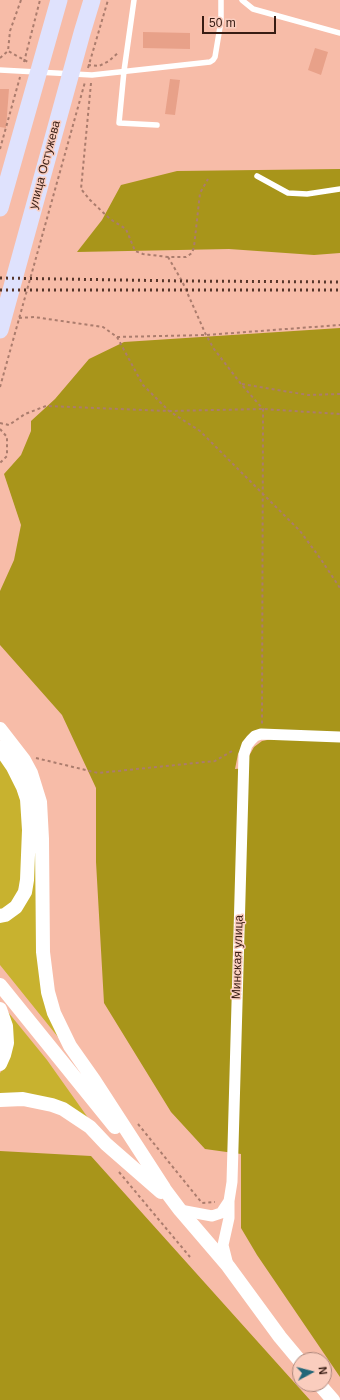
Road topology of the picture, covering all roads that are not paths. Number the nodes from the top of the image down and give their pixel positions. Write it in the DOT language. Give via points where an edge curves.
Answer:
graph roads {
  1 [pos="55,0"];
  2 [pos="59,0"];
  3 [pos="91,0"];
  4 [pos="134,0"];
  5 [pos="221,0"];
  6 [pos="242,0"];
  7 [pos="43,26"];
  8 [pos="340,33"];
  9 [pos="0,70"];
  10 [pos="124,70"];
  11 [pos="157,125"];
  12 [pos="257,176"];
  13 [pos="340,189"];
  14 [pos="0,208"];
  15 [pos="0,330"];
  16 [pos="0,729"];
  17 [pos="340,737"];
  18 [pos="0,748"];
  19 [pos="0,916"];
  20 [pos="0,985"];
  21 [pos="0,1009"];
  22 [pos="0,1064"];
  23 [pos="0,1100"];
  24 [pos="164,1188"];
  25 [pos="229,1201"];
  26 [pos="180,1210"];
  27 [pos="228,1266"];
  28 [pos="292,1352"];
  29 [pos="326,1392"];
  30 [pos="333,1400"];
  1 -- 7 [label="street"];
  2 -- 7 [label="main road"];
  3 -- 15 [label="main road, улица Остужева" via="90,34"];
  4 -- 10 [label="lane"];
  5 -- 10 [label="lane" via="221,21 213,60"];
  6 -- 8 [label="lane" via="253,9"];
  7 -- 14 [label="main road"];
  9 -- 10 [label="lane" via="89,74"];
  10 -- 11 [label="lane" via="119,123"];
  12 -- 13 [label="lane" via="288,193 307,194"];
  16 -- 24 [label="street" via="24,760 40,802 43,952 47,986 54,1013 70,1046"];
  17 -- 25 [label="street, Минская улица" via="262,734 255,736 246,745 232,1182"];
  18 -- 19 [label="street" via="23,787 27,799 29,830 25,892 16,907"];
  20 -- 24 [label="street, Минская улица"];
  21 -- 22 [label="street" via="8,1042"];
  23 -- 26 [label="street" via="35,1101 64,1109 76,1116"];
  24 -- 26 [label="street, Минская улица"];
  25 -- 26 [label="street" via="221,1212 212,1216"];
  25 -- 27 [label="street, Минская улица" via="229,1218 223,1245"];
  26 -- 27 [label="street, Минская улица"];
  27 -- 28 [label="street, Минская улица"];
  29 -- 30 [label="street"];
}
